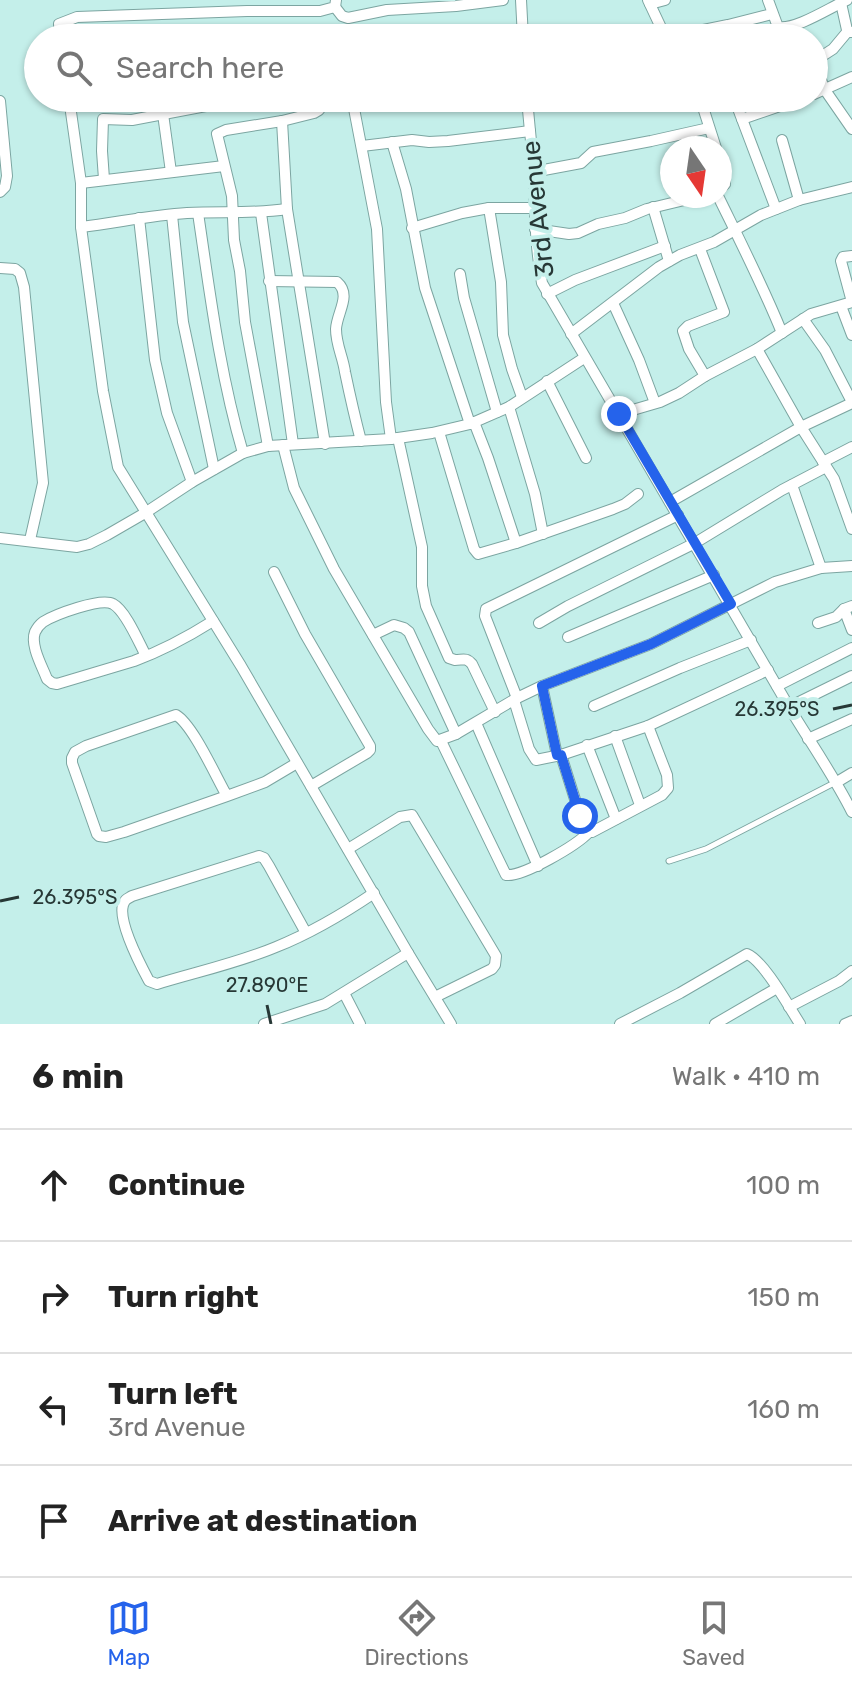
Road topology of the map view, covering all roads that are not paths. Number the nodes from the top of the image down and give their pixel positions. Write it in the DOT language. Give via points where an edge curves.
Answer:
graph roads {
  1 [pos="374,0"];
  2 [pos="503,0"];
  3 [pos="521,0"];
  4 [pos="665,0"];
  5 [pos="768,0"];
  6 [pos="844,1"];
  7 [pos="649,2"];
  8 [pos="336,3"];
  9 [pos="376,12"];
  10 [pos="772,14"];
  11 [pos="59,24"];
  12 [pos="522,24"];
  13 [pos="660,24"];
  14 [pos="741,24"];
  15 [pos="777,24"];
  16 [pos="796,24"];
  17 [pos="850,32"];
  18 [pos="828,52"];
  19 [pos="852,77"];
  20 [pos="828,88"];
  21 [pos="0,101"];
  22 [pos="828,101"];
  23 [pos="71,112"];
  24 [pos="174,112"];
  25 [pos="316,112"];
  26 [pos="355,112"];
  27 [pos="528,112"];
  28 [pos="704,112"];
  29 [pos="739,112"];
  30 [pos="762,112"];
  31 [pos="163,114"];
  32 [pos="742,119"];
  33 [pos="282,121"];
  34 [pos="709,128"];
  35 [pos="852,129"];
  36 [pos="530,131"];
  37 [pos="712,136"];
  38 [pos="782,140"];
  39 [pos="392,142"];
  40 [pos="362,146"];
  41 [pos="224,166"];
  42 [pos="171,172"];
  43 [pos="533,172"];
  44 [pos="104,179"];
  45 [pos="81,183"];
  46 [pos="852,187"];
  47 [pos="0,192"];
  48 [pos="799,200"];
  49 [pos="660,205"];
  50 [pos="653,207"];
  51 [pos="489,208"];
  52 [pos="534,208"];
  53 [pos="724,208"];
  54 [pos="287,209"];
  55 [pos="776,209"];
  56 [pos="232,212"];
  57 [pos="198,213"];
  58 [pos="261,213"];
  59 [pos="172,215"];
  60 [pos="139,218"];
  61 [pos="81,227"];
  62 [pos="412,228"];
  63 [pos="535,229"];
  64 [pos="734,230"];
  65 [pos="665,246"];
  66 [pos="700,249"];
  67 [pos="852,256"];
  68 [pos="669,261"];
  69 [pos="0,268"];
  70 [pos="460,274"];
  71 [pos="269,281"];
  72 [pos="299,282"];
  73 [pos="547,294"];
  74 [pos="613,303"];
  75 [pos="848,303"];
  76 [pos="803,319"];
  77 [pos="782,333"];
  78 [pos="571,334"];
  79 [pos="852,335"];
  80 [pos="757,349"];
  81 [pos="584,358"];
  82 [pos="705,376"];
  83 [pos="547,381"];
  84 [pos="522,397"];
  85 [pos="852,402"];
  86 [pos="655,403"];
  87 [pos="509,407"];
  88 [pos="497,412"];
  89 [pos="619,414"];
  90 [pos="472,423"];
  91 [pos="801,427"];
  92 [pos="439,432"];
  93 [pos="395,439"];
  94 [pos="361,441"];
  95 [pos="288,444"];
  96 [pos="325,444"];
  97 [pos="268,446"];
  98 [pos="852,447"];
  99 [pos="243,453"];
  100 [pos="586,458"];
  101 [pos="824,464"];
  102 [pos="214,469"];
  103 [pos="192,482"];
  104 [pos="792,485"];
  105 [pos="638,494"];
  106 [pos="670,502"];
  107 [pos="145,513"];
  108 [pos="678,515"];
  109 [pos="852,529"];
  110 [pos="543,534"];
  111 [pos="0,538"];
  112 [pos="30,540"];
  113 [pos="516,543"];
  114 [pos="695,543"];
  115 [pos="852,566"];
  116 [pos="821,568"];
  117 [pos="274,572"];
  118 [pos="714,575"];
  119 [pos="731,604"];
  120 [pos="848,607"];
  121 [pos="213,621"];
  122 [pos="539,623"];
  123 [pos="818,623"];
  124 [pos="852,630"];
  125 [pos="373,635"];
  126 [pos="568,637"];
  127 [pos="751,640"];
  128 [pos="852,648"];
  129 [pos="146,656"];
  130 [pos="768,670"];
  131 [pos="852,676"];
  132 [pos="542,686"];
  133 [pos="777,686"];
  134 [pos="515,699"];
  135 [pos="594,706"];
  136 [pos="789,707"];
  137 [pos="495,712"];
  138 [pos="852,719"];
  139 [pos="476,723"];
  140 [pos="648,726"];
  141 [pos="456,734"];
  142 [pos="615,736"];
  143 [pos="808,739"];
  144 [pos="441,741"];
  145 [pos="587,745"];
  146 [pos="559,755"];
  147 [pos="297,763"];
  148 [pos="852,773"];
  149 [pos="837,782"];
  150 [pos="311,786"];
  151 [pos="227,796"];
  152 [pos="640,805"];
  153 [pos="852,812"];
  154 [pos="616,819"];
  155 [pos="589,832"];
  156 [pos="348,849"];
  157 [pos="669,861"];
  158 [pos="538,866"];
  159 [pos="374,893"];
  160 [pos="306,933"];
  161 [pos="408,953"];
  162 [pos="852,971"];
  163 [pos="777,988"];
  164 [pos="344,993"];
  165 [pos="435,997"];
  166 [pos="789,1007"];
  167 [pos="852,1021"];
  168 [pos="264,1024"];
  169 [pos="360,1024"];
  170 [pos="451,1024"];
  171 [pos="620,1024"];
  172 [pos="715,1024"];
  173 [pos="800,1024"];
  174 [pos="845,1024"];
  1 -- 9 [label="street"];
  2 -- 9 [label="street"];
  3 -- 12 [label="street"];
  4 -- 7 [label="street"];
  5 -- 10 [label="street"];
  6 -- 16 [label="street"];
  6 -- 17 [label="street"];
  7 -- 13 [label="street"];
  8 -- 9 [label="street" via="348,18"];
  8 -- 11 [label="street" via="320,11 77,17"];
  10 -- 14 [label="street"];
  10 -- 15 [label="street"];
  17 -- 18 [label="street"];
  19 -- 20 [label="street"];
  21 -- 47 [label="street" via="7,176"];
  22 -- 35 [label="street"];
  23 -- 45 [label="street"];
  24 -- 31 [label="street"];
  25 -- 33 [label="street"];
  26 -- 40 [label="street"];
  27 -- 36 [label="street, 3rd Avenue"];
  28 -- 34 [label="street"];
  29 -- 32 [label="street"];
  30 -- 32 [label="street"];
  31 -- 42 [label="street"];
  31 -- 44 [label="street" via="103,119"];
  32 -- 55 [label="street"];
  33 -- 41 [label="street" via="219,132"];
  33 -- 54 [label="street"];
  34 -- 37 [label="street"];
  34 -- 43 [label="street" via="593,152 581,163"];
  36 -- 39 [label="street"];
  36 -- 43 [label="street, 3rd Avenue"];
  38 -- 48 [label="street"];
  39 -- 40 [label="street"];
  39 -- 62 [label="street"];
  40 -- 93 [label="street" via="377,229 386,402"];
  41 -- 42 [label="street"];
  41 -- 56 [label="street"];
  42 -- 44 [label="street"];
  43 -- 52 [label="street, 3rd Avenue"];
  44 -- 45 [label="street"];
  45 -- 61 [label="street"];
  46 -- 48 [label="street"];
  48 -- 55 [label="street"];
  49 -- 50 [label="street"];
  50 -- 63 [label="street" via="578,233"];
  50 -- 65 [label="street"];
  51 -- 52 [label="street"];
  51 -- 62 [label="street"];
  51 -- 84 [label="street" via="503,335"];
  52 -- 63 [label="street, 3rd Avenue"];
  53 -- 64 [label="street"];
  54 -- 58 [label="street"];
  54 -- 72 [label="street"];
  55 -- 64 [label="street"];
  56 -- 57 [label="street"];
  56 -- 58 [label="street"];
  56 -- 97 [label="street"];
  57 -- 59 [label="street"];
  57 -- 99 [label="street" via="214,325"];
  58 -- 71 [label="street"];
  59 -- 60 [label="street"];
  59 -- 102 [label="street" via="183,322"];
  60 -- 61 [label="street"];
  60 -- 103 [label="street" via="155,360"];
  61 -- 107 [label="street" via="118,467"];
  62 -- 90 [label="street" via="425,288"];
  63 -- 73 [label="street, 3rd Avenue"];
  64 -- 66 [label="street"];
  64 -- 77 [label="street"];
  65 -- 68 [label="street"];
  65 -- 73 [label="street"];
  66 -- 68 [label="street"];
  66 -- 82 [label="street" via="724,310 683,331"];
  67 -- 75 [label="street" via="841,261"];
  68 -- 74 [label="street"];
  69 -- 112 [label="street" via="18,270 26,303 43,483"];
  70 -- 88 [label="street"];
  71 -- 72 [label="street"];
  71 -- 95 [label="street"];
  72 -- 94 [label="street" via="337,282 343,288 336,333"];
  72 -- 96 [label="street"];
  73 -- 78 [label="street, 3rd Avenue"];
  74 -- 78 [label="street"];
  74 -- 86 [label="street"];
  75 -- 76 [label="street"];
  75 -- 79 [label="street"];
  76 -- 77 [label="street"];
  76 -- 85 [label="street"];
  77 -- 80 [label="street"];
  78 -- 81 [label="street, 3rd Avenue"];
  80 -- 82 [label="street"];
  80 -- 91 [label="street"];
  81 -- 83 [label="street"];
  81 -- 89 [label="street, 3rd Avenue"];
  82 -- 86 [label="street"];
  83 -- 84 [label="street"];
  83 -- 100 [label="street"];
  84 -- 87 [label="street"];
  85 -- 91 [label="street"];
  86 -- 89 [label="street"];
  87 -- 88 [label="street"];
  87 -- 110 [label="street"];
  88 -- 90 [label="street"];
  89 -- 106 [label="street, 3rd Avenue"];
  90 -- 92 [label="street"];
  90 -- 113 [label="street"];
  91 -- 101 [label="street"];
  91 -- 106 [label="street"];
  92 -- 93 [label="street"];
  92 -- 113 [label="street" via="477,553"];
  93 -- 94 [label="street"];
  93 -- 137 [label="street" via="422,547 426,606 449,658 472,664"];
  94 -- 96 [label="street"];
  95 -- 96 [label="street"];
  95 -- 97 [label="street"];
  95 -- 125 [label="street" via="294,488"];
  97 -- 99 [label="street"];
  98 -- 101 [label="street"];
  99 -- 102 [label="street"];
  101 -- 104 [label="street"];
  101 -- 109 [label="street"];
  102 -- 103 [label="street"];
  103 -- 107 [label="street"];
  104 -- 114 [label="street"];
  104 -- 116 [label="street"];
  105 -- 110 [label="street" via="625,504"];
  106 -- 108 [label="street, 3rd Avenue"];
  107 -- 112 [label="street" via="83,546"];
  107 -- 121 [label="street"];
  108 -- 114 [label="street, 3rd Avenue"];
  108 -- 134 [label="street" via="486,609"];
  110 -- 113 [label="street"];
  111 -- 112 [label="street"];
  114 -- 118 [label="street, 3rd Avenue"];
  114 -- 122 [label="street"];
  115 -- 116 [label="street"];
  116 -- 119 [label="street" via="775,582"];
  117 -- 150 [label="street" via="370,746 367,753"];
  118 -- 119 [label="street, 3rd Avenue"];
  118 -- 126 [label="street"];
  119 -- 127 [label="street, 3rd Avenue"];
  119 -- 132 [label="street" via="651,644"];
  120 -- 123 [label="street"];
  120 -- 124 [label="street"];
  121 -- 129 [label="street"];
  121 -- 147 [label="street"];
  125 -- 141 [label="street" via="394,625 409,632"];
  125 -- 144 [label="street" via="435,740"];
  127 -- 130 [label="street, 3rd Avenue"];
  127 -- 135 [label="street"];
  128 -- 133 [label="street"];
  129 -- 129 [label="street" via="55,684 47,679 33,640 43,622 109,602 125,617"];
  130 -- 133 [label="street, 3rd Avenue"];
  130 -- 140 [label="street"];
  131 -- 136 [label="street"];
  132 -- 134 [label="street"];
  132 -- 146 [label="street"];
  133 -- 136 [label="street, 3rd Avenue"];
  134 -- 137 [label="street"];
  134 -- 146 [label="street" via="533,759"];
  136 -- 143 [label="street, 3rd Avenue"];
  137 -- 139 [label="street"];
  138 -- 143 [label="street"];
  139 -- 141 [label="street"];
  139 -- 158 [label="street"];
  140 -- 142 [label="street"];
  140 -- 152 [label="street" via="669,785 662,795"];
  141 -- 144 [label="street"];
  142 -- 145 [label="street"];
  142 -- 152 [label="street"];
  143 -- 149 [label="street, 3rd Avenue"];
  144 -- 158 [label="street" via="504,873 511,876"];
  145 -- 146 [label="street"];
  145 -- 154 [label="street"];
  146 -- 155 [label="street"];
  147 -- 150 [label="street"];
  147 -- 151 [label="street"];
  148 -- 149 [label="street"];
  149 -- 153 [label="street, 3rd Avenue"];
  149 -- 157 [label="lane" via="706,849"];
  150 -- 156 [label="street"];
  151 -- 151 [label="street" via="99,836 72,758 86,746 176,715"];
  152 -- 154 [label="street"];
  154 -- 155 [label="street"];
  155 -- 158 [label="street"];
  156 -- 159 [label="street"];
  156 -- 165 [label="street" via="412,815 496,956 492,969"];
  159 -- 160 [label="street"];
  159 -- 161 [label="street"];
  160 -- 160 [label="street" via="250,957 154,984 134,949 123,905 132,896 259,856"];
  161 -- 164 [label="street"];
  161 -- 165 [label="street"];
  162 -- 166 [label="street"];
  163 -- 166 [label="street"];
  163 -- 171 [label="street" via="747,954"];
  163 -- 172 [label="street"];
  164 -- 168 [label="street"];
  164 -- 169 [label="street"];
  165 -- 170 [label="street"];
  166 -- 173 [label="street"];
  167 -- 174 [label="street"];
}
